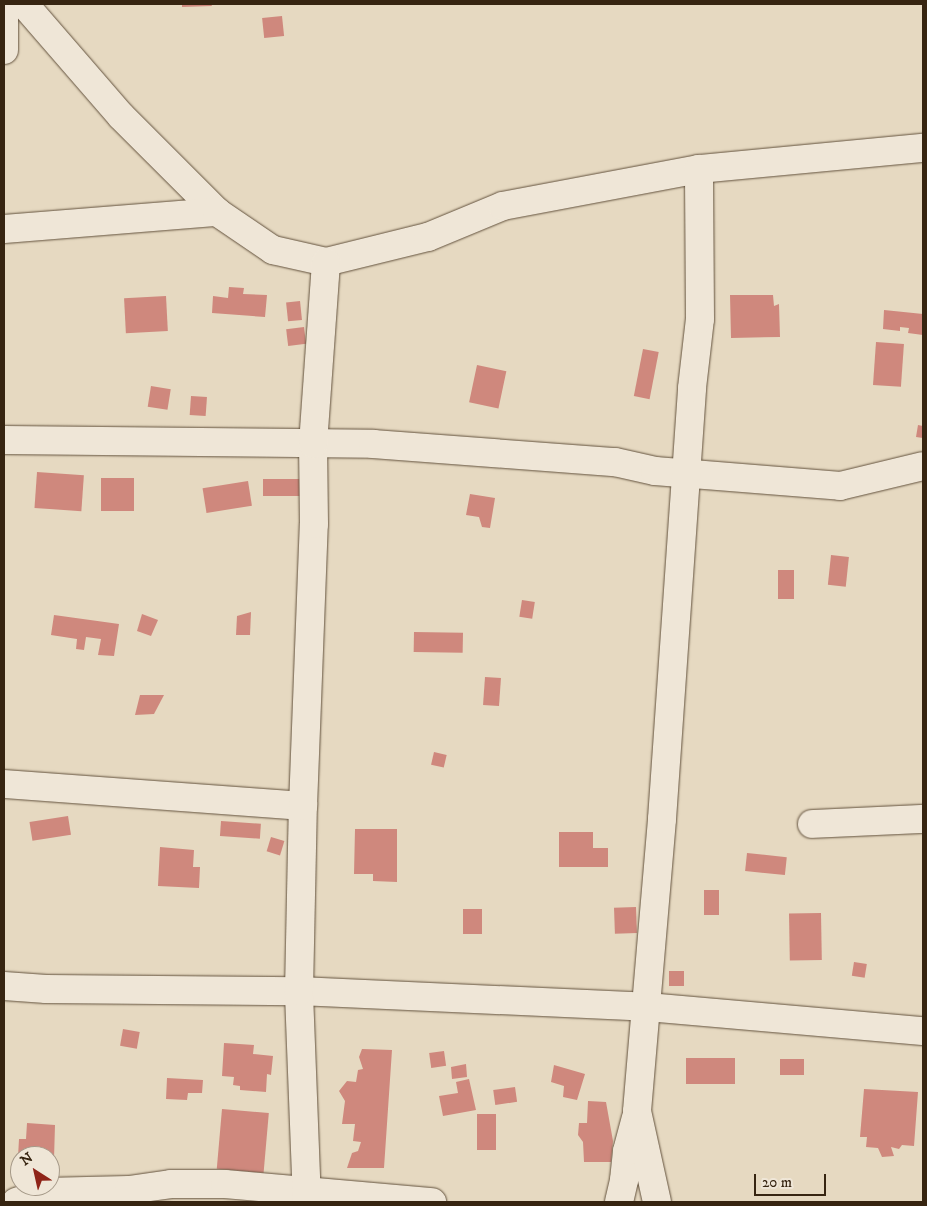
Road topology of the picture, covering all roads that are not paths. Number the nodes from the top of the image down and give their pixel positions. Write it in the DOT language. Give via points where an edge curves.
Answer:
graph roads {
  1 [pos="4,4"];
  2 [pos="24,4"];
  3 [pos="4,50"];
  4 [pos="923,148"];
  5 [pos="699,169"];
  6 [pos="217,212"];
  7 [pos="4,230"];
  8 [pos="326,262"];
  9 [pos="4,440"];
  10 [pos="313,444"];
  11 [pos="923,466"];
  12 [pos="687,473"];
  13 [pos="4,784"];
  14 [pos="303,806"];
  15 [pos="923,819"];
  16 [pos="812,824"];
  17 [pos="4,986"];
  18 [pos="299,991"];
  19 [pos="647,1007"];
  20 [pos="923,1031"];
  21 [pos="637,1111"];
  22 [pos="60,1192"];
  23 [pos="33,1196"];
  24 [pos="306,1197"];
  25 [pos="16,1202"];
  26 [pos="432,1202"];
  27 [pos="619,1202"];
  28 [pos="657,1202"];
  1 -- 3 [label="street"];
  2 -- 6 [label="street" via="121,116"];
  4 -- 5 [label="street"];
  5 -- 8 [label="street" via="503,206 428,237"];
  5 -- 12 [label="street" via="700,319"];
  6 -- 7 [label="street"];
  6 -- 8 [label="street" via="273,250"];
  8 -- 10 [label="street"];
  9 -- 10 [label="street"];
  10 -- 12 [label="street" via="373,444 615,462 655,471"];
  10 -- 14 [label="street" via="314,524"];
  11 -- 12 [label="street" via="840,486"];
  12 -- 19 [label="street"];
  13 -- 14 [label="street"];
  14 -- 18 [label="street"];
  15 -- 16 [label="street"];
  17 -- 18 [label="street"];
  18 -- 19 [label="street"];
  18 -- 24 [label="street"];
  19 -- 20 [label="street"];
  19 -- 21 [label="street"];
  21 -- 27 [label="street"];
  21 -- 28 [label="street"];
  22 -- 24 [label="street" via="129,1190 171,1184 226,1184"];
  23 -- 25 [label="street"];
  24 -- 26 [label="street"];
}
